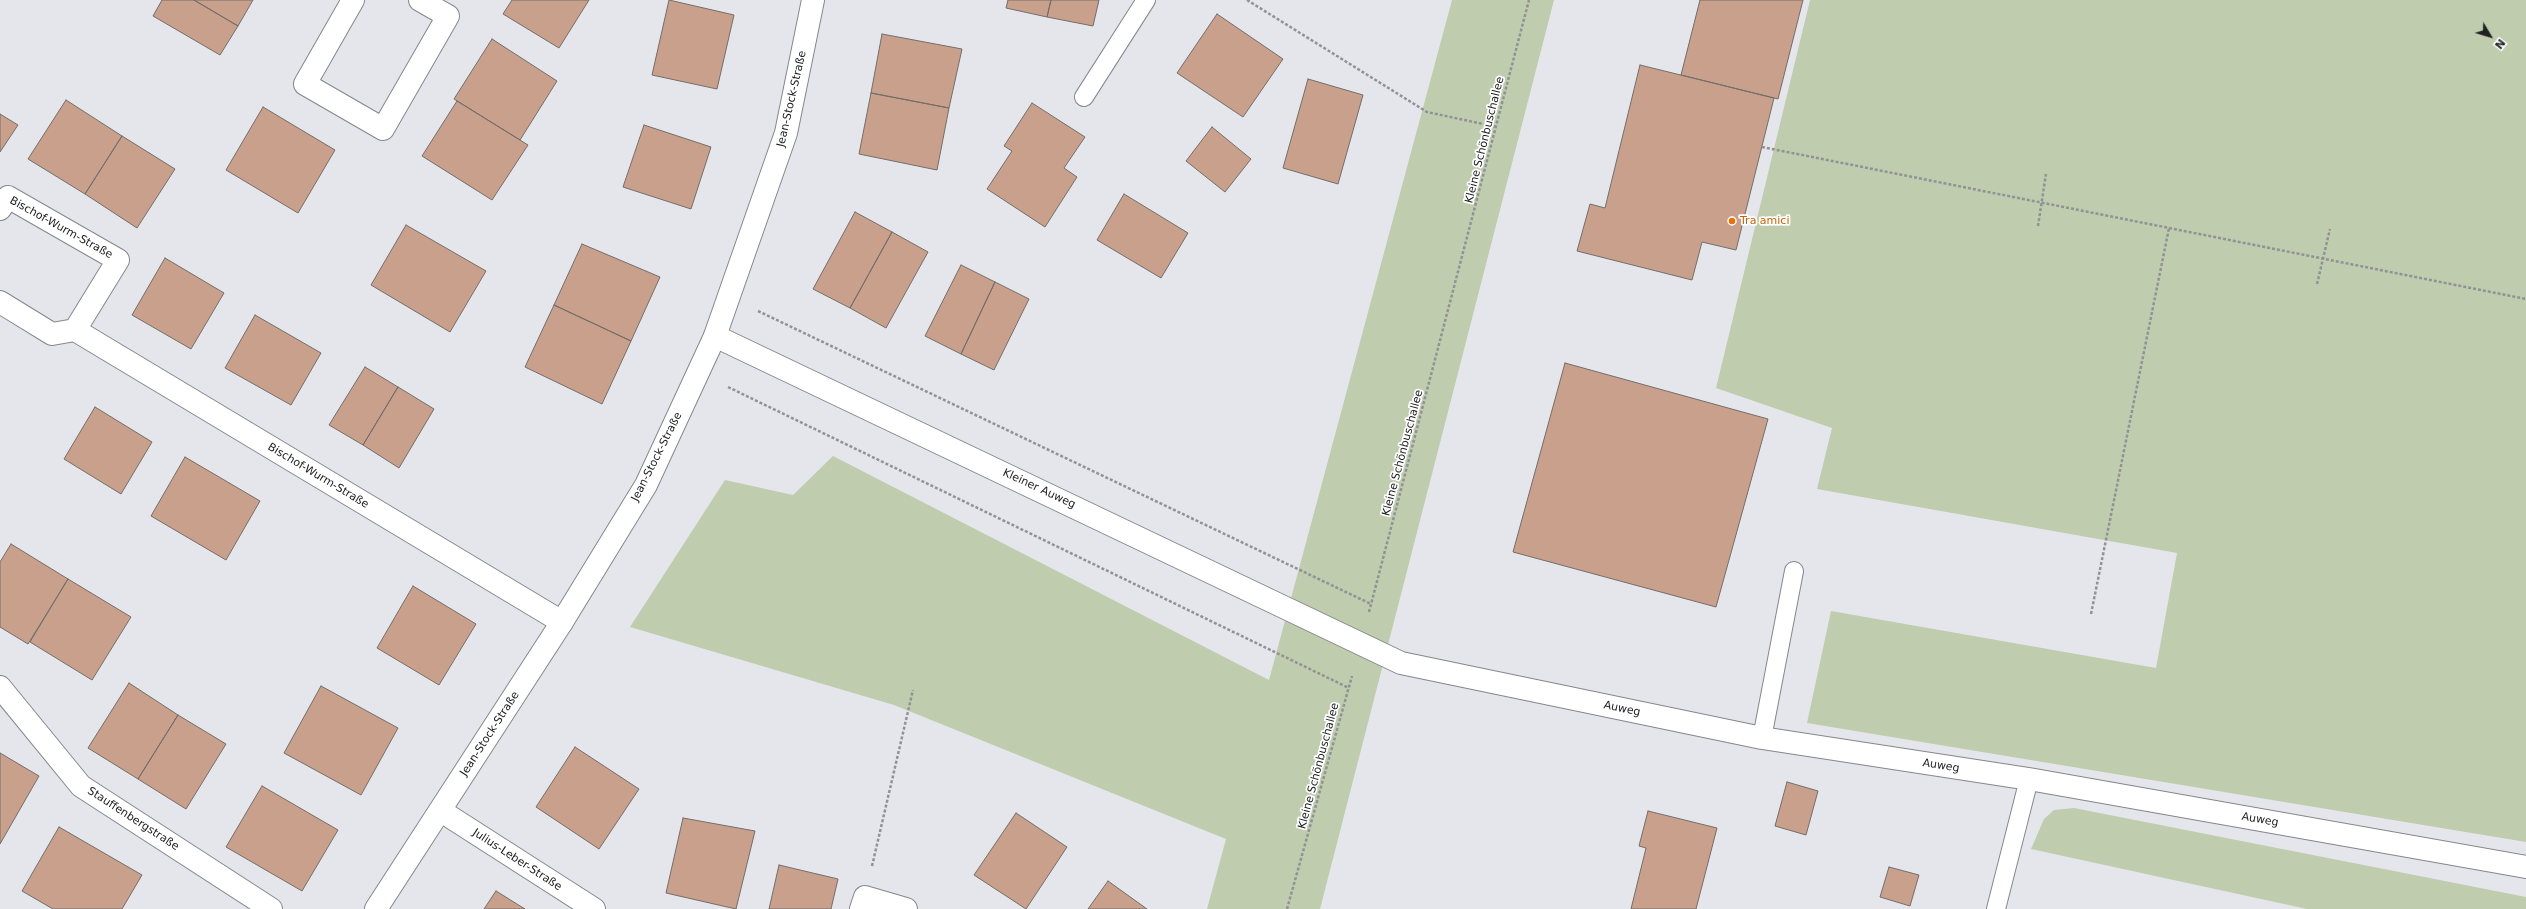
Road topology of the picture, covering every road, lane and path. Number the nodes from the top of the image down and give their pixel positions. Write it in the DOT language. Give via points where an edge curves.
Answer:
graph roads {
  1 [pos="353,0"];
  2 [pos="420,0"];
  3 [pos="813,0"];
  4 [pos="1146,0"];
  5 [pos="1247,0"];
  6 [pos="1529,0"];
  7 [pos="1084,97"];
  8 [pos="1497,127"];
  9 [pos="1762,147"];
  10 [pos="2046,174"];
  11 [pos="2041,202"];
  12 [pos="0,209"];
  13 [pos="2038,226"];
  14 [pos="2169,228"];
  15 [pos="2330,229"];
  16 [pos="2324,259"];
  17 [pos="2317,284"];
  18 [pos="729,297"];
  19 [pos="2526,299"];
  20 [pos="0,302"];
  21 [pos="75,330"];
  22 [pos="716,336"];
  23 [pos="698,373"];
  24 [pos="1794,571"];
  25 [pos="1371,604"];
  26 [pos="2091,614"];
  27 [pos="562,622"];
  28 [pos="1361,645"];
  29 [pos="0,687"];
  30 [pos="1349,688"];
  31 [pos="913,690"];
  32 [pos="1762,738"];
  33 [pos="2029,779"];
  34 [pos="441,811"];
  35 [pos="2526,867"];
  36 [pos="863,903"];
  37 [pos="271,909"];
  38 [pos="376,909"];
  39 [pos="594,909"];
  40 [pos="906,909"];
  41 [pos="1287,909"];
  42 [pos="1996,909"];
  1 -- 2 [label="street" via="305,84 383,128 448,16"];
  3 -- 18 [label="street, Jean-Stock-Straße" via="786,133"];
  4 -- 7 [label="lane"];
  5 -- 8 [label="path" via="1427,112"];
  6 -- 8 [label="path, Kleine Schönbuschallee"];
  8 -- 25 [label="path, Kleine Schönbuschallee"];
  9 -- 11 [label="path"];
  10 -- 11 [label="path"];
  11 -- 13 [label="path"];
  11 -- 14 [label="path"];
  12 -- 21 [label="street, Bischof-Wurm-Straße" via="8,196 118,260"];
  14 -- 16 [label="path"];
  14 -- 26 [label="path"];
  15 -- 16 [label="path"];
  16 -- 17 [label="path"];
  16 -- 19 [label="path"];
  18 -- 22 [label="street, Jean-Stock-Straße"];
  18 -- 25 [label="path"];
  20 -- 21 [label="street" via="52,334"];
  21 -- 27 [label="street, Bischof-Wurm-Straße"];
  22 -- 23 [label="street, Jean-Stock-Straße"];
  22 -- 28 [label="street, Kleiner Auweg" via="1334,629"];
  23 -- 27 [label="street, Jean-Stock-Straße" via="646,485"];
  23 -- 30 [label="path"];
  24 -- 32 [label="lane"];
  25 -- 28 [label="path, Kleine Schönbuschallee"];
  27 -- 34 [label="street, Jean-Stock-Straße"];
  28 -- 30 [label="path, Kleine Schönbuschallee"];
  28 -- 32 [label="street, Auweg" via="1401,663"];
  29 -- 37 [label="street, Stauffenbergstraße" via="82,786"];
  30 -- 41 [label="path, Kleine Schönbuschallee"];
  31 -- 36 [label="path"];
  32 -- 33 [label="street, Auweg"];
  33 -- 35 [label="street, Auweg"];
  33 -- 42 [label="lane"];
  34 -- 38 [label="street, Jean-Stock-Straße"];
  34 -- 39 [label="street, Julius-Leber-Straße"];
  36 -- 40 [label="street"];
}
